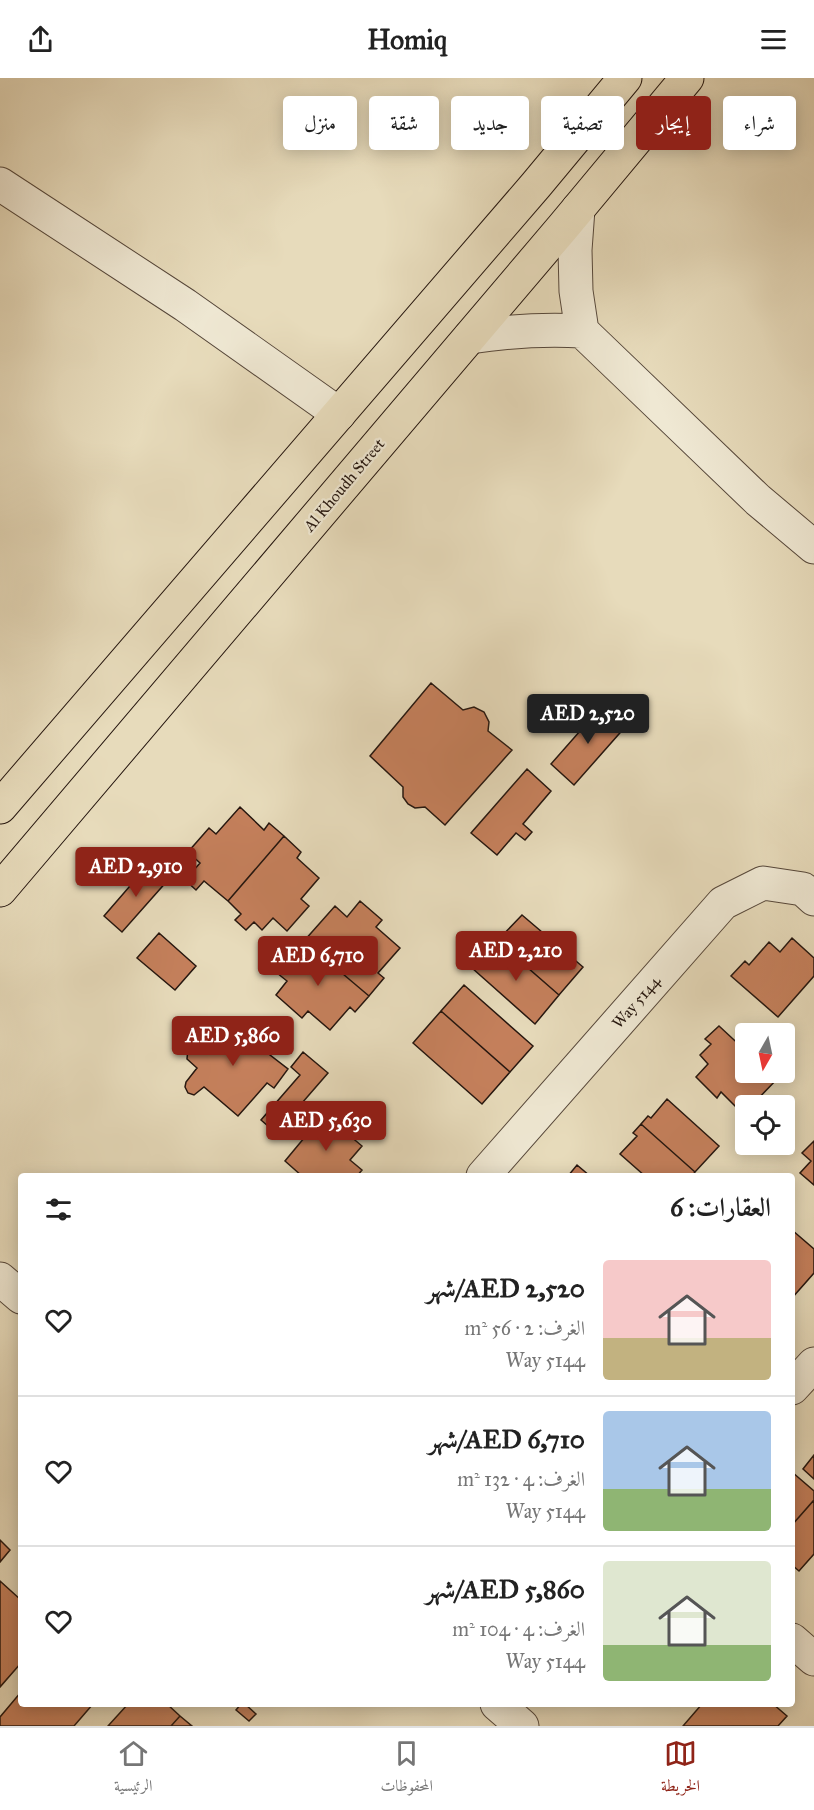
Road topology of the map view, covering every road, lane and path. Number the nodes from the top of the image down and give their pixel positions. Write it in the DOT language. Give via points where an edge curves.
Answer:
graph roads {
  1 [pos="626,78"];
  2 [pos="687,78"];
  3 [pos="0,184"];
  4 [pos="578,209"];
  5 [pos="582,332"];
  6 [pos="470,337"];
  7 [pos="339,414"];
  8 [pos="814,547"];
  9 [pos="1,806"];
  10 [pos="0,890"];
  11 [pos="814,899"];
  12 [pos="486,1173"];
  13 [pos="0,1279"];
  14 [pos="18,1294"];
  15 [pos="814,1364"];
  16 [pos="795,1385"];
  17 [pos="795,1643"];
  18 [pos="814,1659"];
  19 [pos="500,1707"];
  20 [pos="522,1726"];
  1 -- 7 [label="main road"];
  2 -- 4 [label="main road, Al Khoudh Street"];
  3 -- 7 [label="street" via="185,304"];
  4 -- 5 [label="street" via="576,291"];
  4 -- 6 [label="main road, Al Khoudh Street"];
  5 -- 6 [label="street" via="544,329"];
  5 -- 8 [label="street" via="758,500"];
  6 -- 10 [label="main road, Al Khoudh Street"];
  7 -- 9 [label="main road"];
  11 -- 12 [label="street, Way 5144" via="803,889 763,884 723,903"];
  13 -- 14 [label="street"];
  15 -- 16 [label="street"];
  17 -- 18 [label="street"];
  19 -- 20 [label="street"];
}
